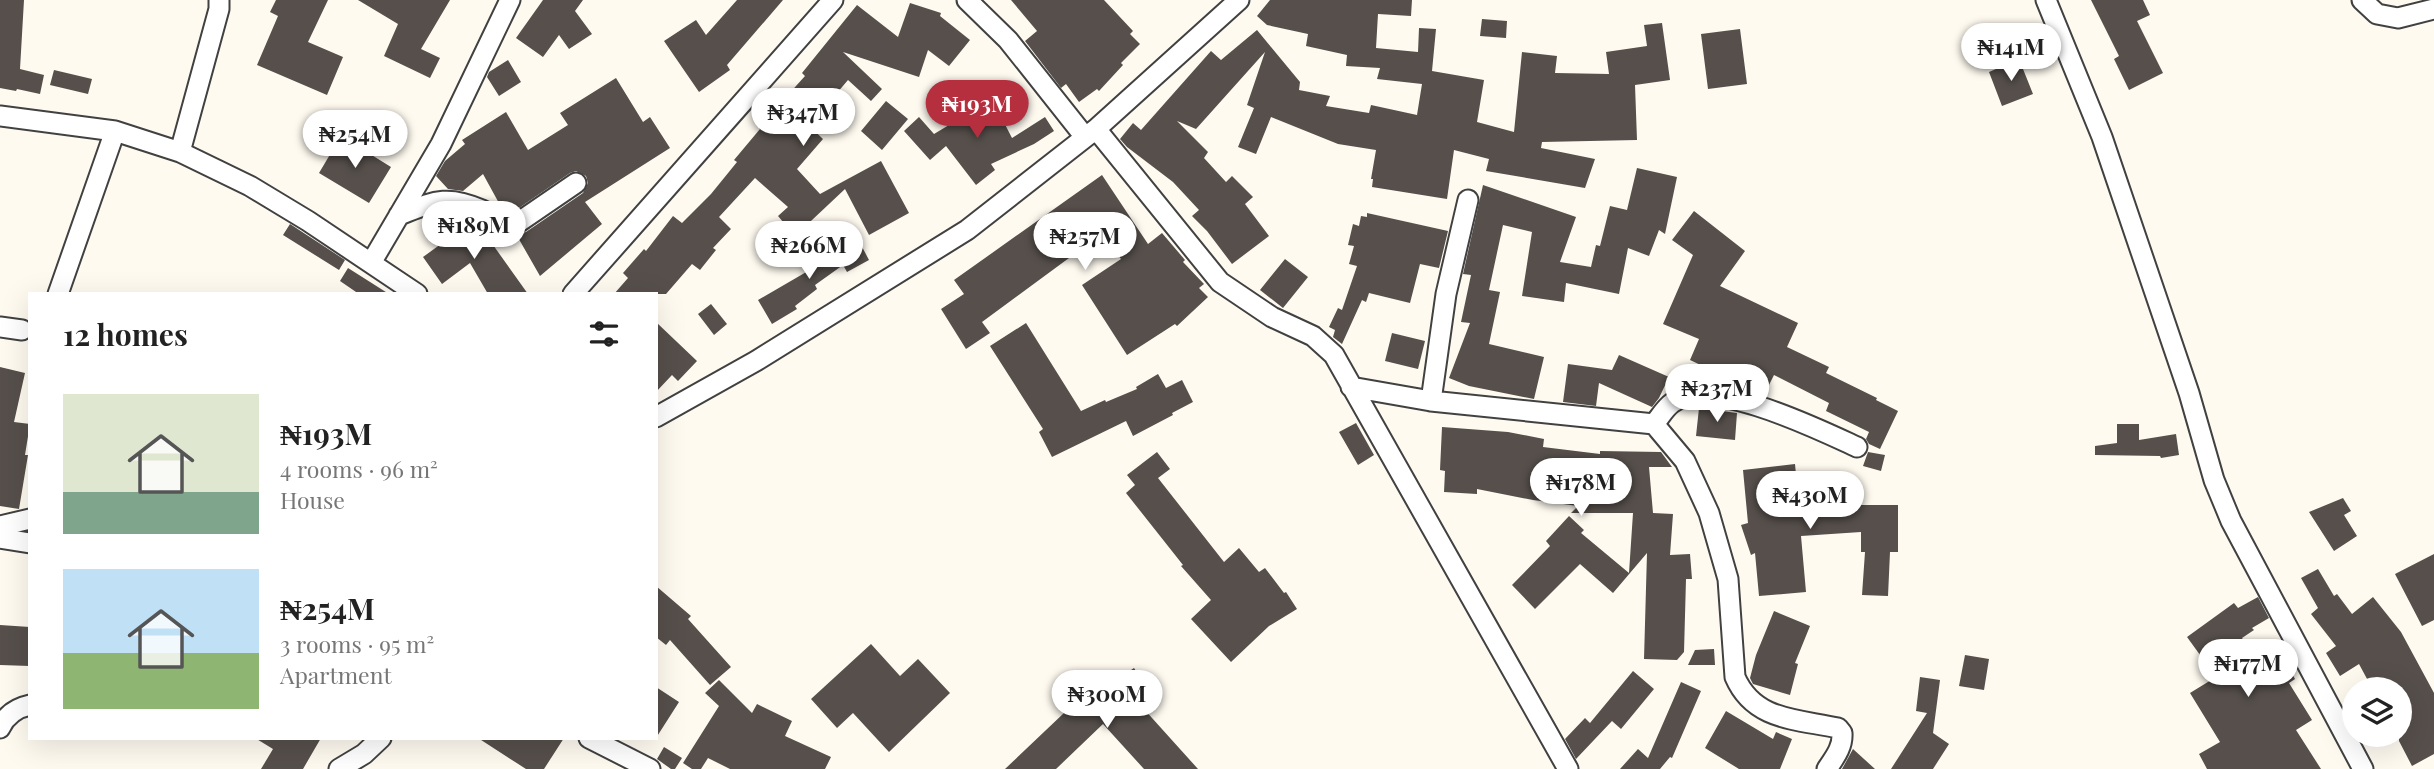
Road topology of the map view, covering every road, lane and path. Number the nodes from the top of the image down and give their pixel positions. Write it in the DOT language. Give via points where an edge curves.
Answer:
graph roads {
  1 [pos="219,0"];
  2 [pos="510,0"];
  3 [pos="833,0"];
  4 [pos="967,0"];
  5 [pos="1239,0"];
  6 [pos="2046,0"];
  7 [pos="2362,0"];
  8 [pos="2434,9"];
  9 [pos="0,116"];
  10 [pos="115,131"];
  11 [pos="1090,133"];
  12 [pos="180,152"];
  13 [pos="576,183"];
  14 [pos="1468,200"];
  15 [pos="399,215"];
  16 [pos="371,263"];
  17 [pos="59,292"];
  18 [pos="414,292"];
  19 [pos="574,292"];
  20 [pos="0,327"];
  21 [pos="27,329"];
  22 [pos="1351,387"];
  23 [pos="1431,401"];
  24 [pos="658,416"];
  25 [pos="1654,424"];
  26 [pos="1857,447"];
  27 [pos="28,519"];
  28 [pos="0,526"];
  29 [pos="0,538"];
  30 [pos="28,543"];
  31 [pos="28,706"];
  32 [pos="0,728"];
  33 [pos="379,740"];
  34 [pos="593,740"];
  35 [pos="339,769"];
  36 [pos="650,769"];
  37 [pos="1568,769"];
  38 [pos="1827,769"];
  39 [pos="2363,769"];
  1 -- 12 [label="street"];
  2 -- 15 [label="street" via="441,144"];
  3 -- 19 [label="street"];
  4 -- 11 [label="street"];
  5 -- 11 [label="street"];
  6 -- 39 [label="street" via="2102,137 2214,481"];
  7 -- 8 [label="street" via="2377,14 2398,18"];
  9 -- 10 [label="street"];
  10 -- 12 [label="street"];
  10 -- 17 [label="street"];
  11 -- 22 [label="street" via="1220,282 1272,317 1313,336 1334,355"];
  11 -- 24 [label="street" via="967,230"];
  12 -- 16 [label="street" via="250,186"];
  13 -- 15 [label="street" via="519,222 464,202 436,201"];
  14 -- 23 [label="street" via="1446,294"];
  15 -- 16 [label="street"];
  16 -- 18 [label="street"];
  20 -- 21 [label="street"];
  22 -- 23 [label="street"];
  22 -- 37 [label="street"];
  23 -- 25 [label="street"];
  25 -- 26 [label="street" via="1673,402 1690,396 1718,396 1755,404"];
  25 -- 38 [label="street" via="1685,461 1709,513 1728,579 1735,677 1741,691 1755,706 1773,714 1838,728 1842,741"];
  27 -- 28 [label="street"];
  29 -- 30 [label="street"];
  31 -- 32 [label="street" via="10,713"];
  33 -- 35 [label="street"];
  34 -- 36 [label="street"];
}
